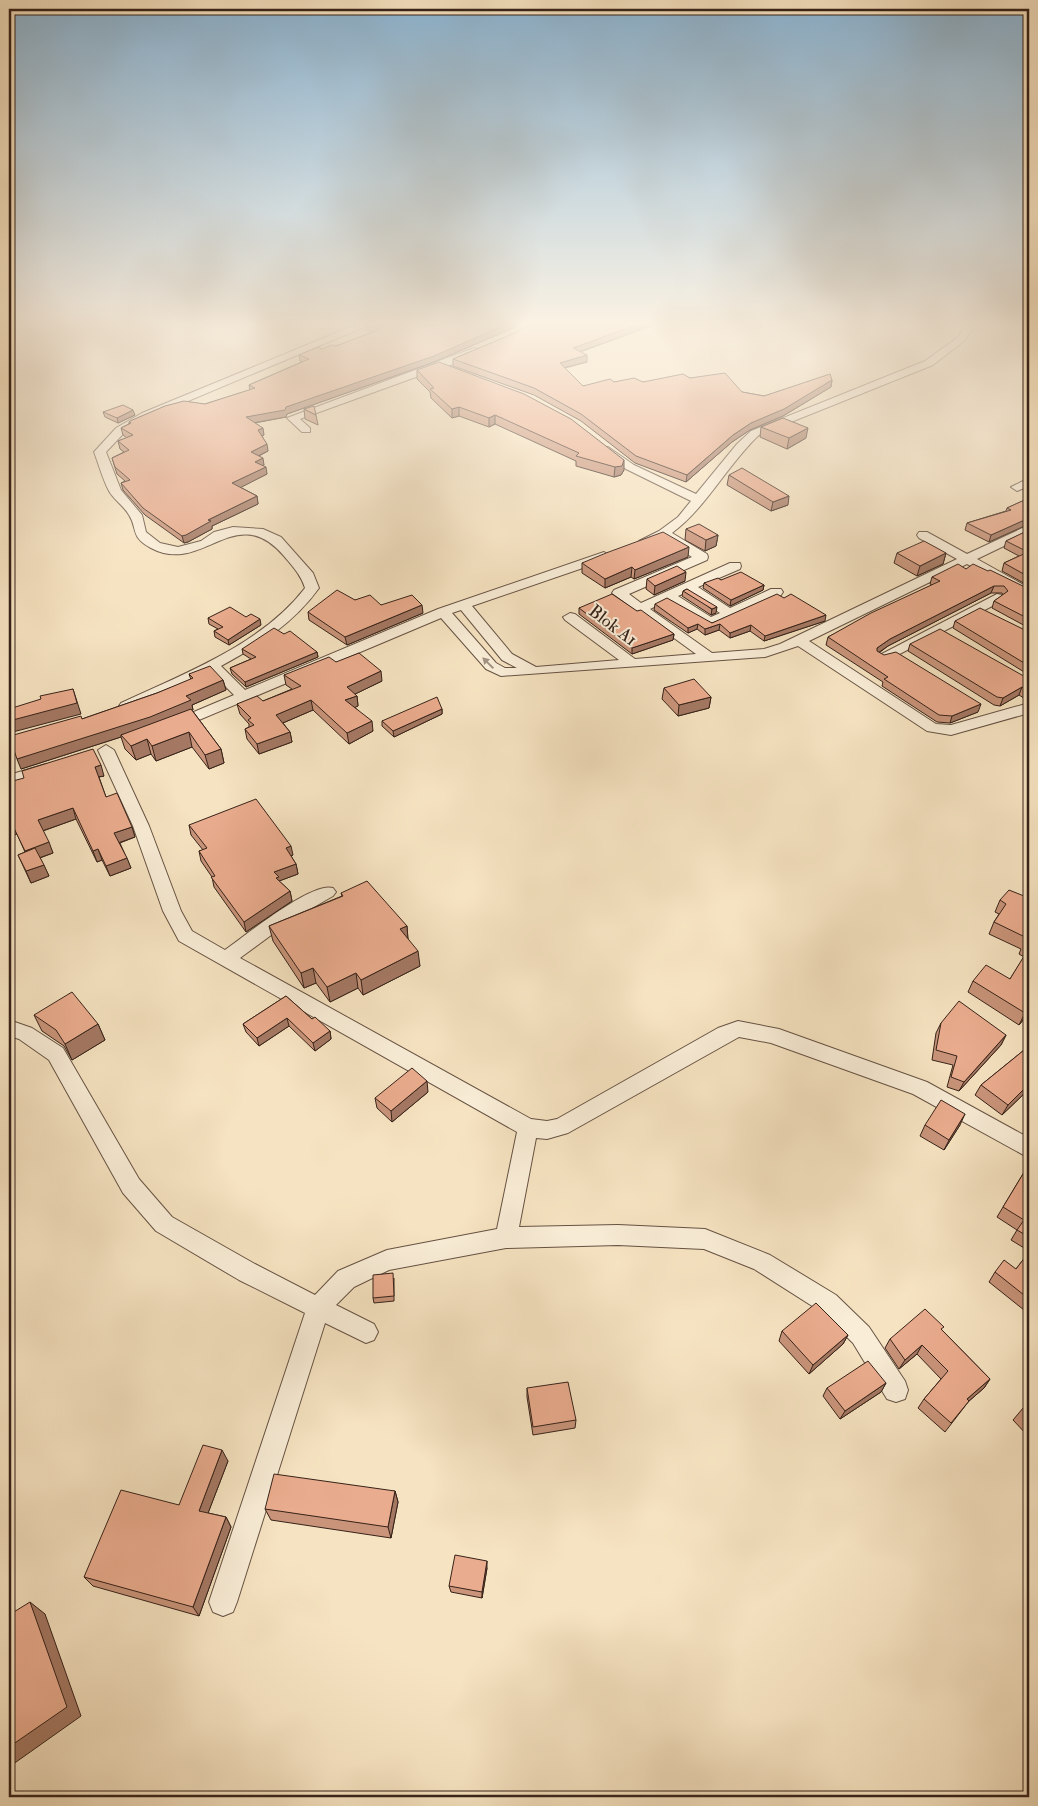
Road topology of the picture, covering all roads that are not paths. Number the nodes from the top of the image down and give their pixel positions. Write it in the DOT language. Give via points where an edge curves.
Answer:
graph roads {
  1 [pos="162,409"];
  2 [pos="317,409"];
  3 [pos="811,409"];
  4 [pos="306,430"];
  5 [pos="595,442"];
  6 [pos="1029,482"];
  7 [pos="1016,487"];
  8 [pos="698,500"];
  9 [pos="1029,529"];
  10 [pos="662,534"];
  11 [pos="923,535"];
  12 [pos="636,544"];
  13 [pos="618,551"];
  14 [pos="967,559"];
  15 [pos="734,566"];
  16 [pos="688,587"];
  17 [pos="776,592"];
  18 [pos="1029,593"];
  19 [pos="669,596"];
  20 [pos="997,598"];
  21 [pos="464,605"];
  22 [pos="640,608"];
  23 [pos="978,608"];
  24 [pos="443,612"];
  25 [pos="730,614"];
  26 [pos="570,617"];
  27 [pos="996,617"];
  28 [pos="938,628"];
  29 [pos="955,638"];
  30 [pos="798,640"];
  31 [pos="709,657"];
  32 [pos="910,661"];
  33 [pos="633,664"];
  34 [pos="212,665"];
  35 [pos="533,671"];
  36 [pos="244,697"];
  37 [pos="983,706"];
  38 [pos="1029,708"];
  39 [pos="114,712"];
  40 [pos="999,716"];
  41 [pos="167,729"];
  42 [pos="106,750"];
  43 [pos="61,764"];
  44 [pos="9,780"];
  45 [pos="327,892"];
  46 [pos="225,960"];
  47 [pos="9,1028"];
  48 [pos="528,1128"];
  49 [pos="1029,1149"];
  50 [pos="506,1238"];
  51 [pos="318,1308"];
  52 [pos="366,1332"];
  53 [pos="896,1390"];
  54 [pos="223,1602"];
  1 -- 34 [label="street" via="127,424 109,438 100,452 115,491 136,515 140,533 156,546 178,551 205,544 218,535 259,532 277,540 308,576 312,588 296,611"];
  2 -- 4 [label="street" via="292,418"];
  3 -- 8 [label="street" via="755,433"];
  5 -- 8 [label="street" via="630,467"];
  6 -- 7 [label="street"];
  8 -- 10 [label="street" via="682,520"];
  9 -- 14 [label="street"];
  10 -- 12 [label="street"];
  10 -- 22 [label="street" via="702,557 619,593"];
  11 -- 14 [label="street"];
  13 -- 21 [label="street"];
  14 -- 18 [label="street"];
  14 -- 30 [label="street"];
  15 -- 16 [label="street"];
  16 -- 19 [label="street"];
  16 -- 25 [label="street"];
  17 -- 25 [label="street"];
  19 -- 22 [label="street"];
  19 -- 25 [label="street" via="710,623"];
  20 -- 23 [label="street"];
  21 -- 24 [label="street"];
  21 -- 35 [label="street" via="507,658"];
  22 -- 31 [label="street"];
  23 -- 27 [label="street"];
  23 -- 28 [label="street"];
  35 -- 24 [label="street, one-way" via="510,674 496,670"];
  24 -- 36 [label="street"];
  26 -- 33 [label="street, Blok A1"];
  28 -- 29 [label="street"];
  28 -- 32 [label="street" via="888,654"];
  30 -- 31 [label="street" via="765,653"];
  30 -- 40 [label="street" via="932,728 951,730"];
  31 -- 33 [label="street"];
  33 -- 35 [label="street"];
  34 -- 36 [label="street"];
  34 -- 39 [label="street"];
  36 -- 41 [label="street"];
  37 -- 40 [label="street"];
  38 -- 40 [label="street"];
  42 -- 46 [label="street" via="142,826 178,926 185,936"];
  43 -- 44 [label="street"];
  45 -- 46 [label="street" via="289,913"];
  46 -- 48 [label="street"];
  47 -- 51 [label="street" via="26,1033 56,1054 131,1186 164,1224"];
  48 -- 49 [label="street" via="562,1128 658,1070 738,1029 772,1035 920,1088"];
  48 -- 50 [label="street"];
  50 -- 51 [label="street" via="387,1260 346,1279"];
  50 -- 53 [label="street" via="618,1235 704,1239 762,1262 828,1303 861,1335"];
  51 -- 52 [label="street"];
  51 -- 54 [label="street"];
}
